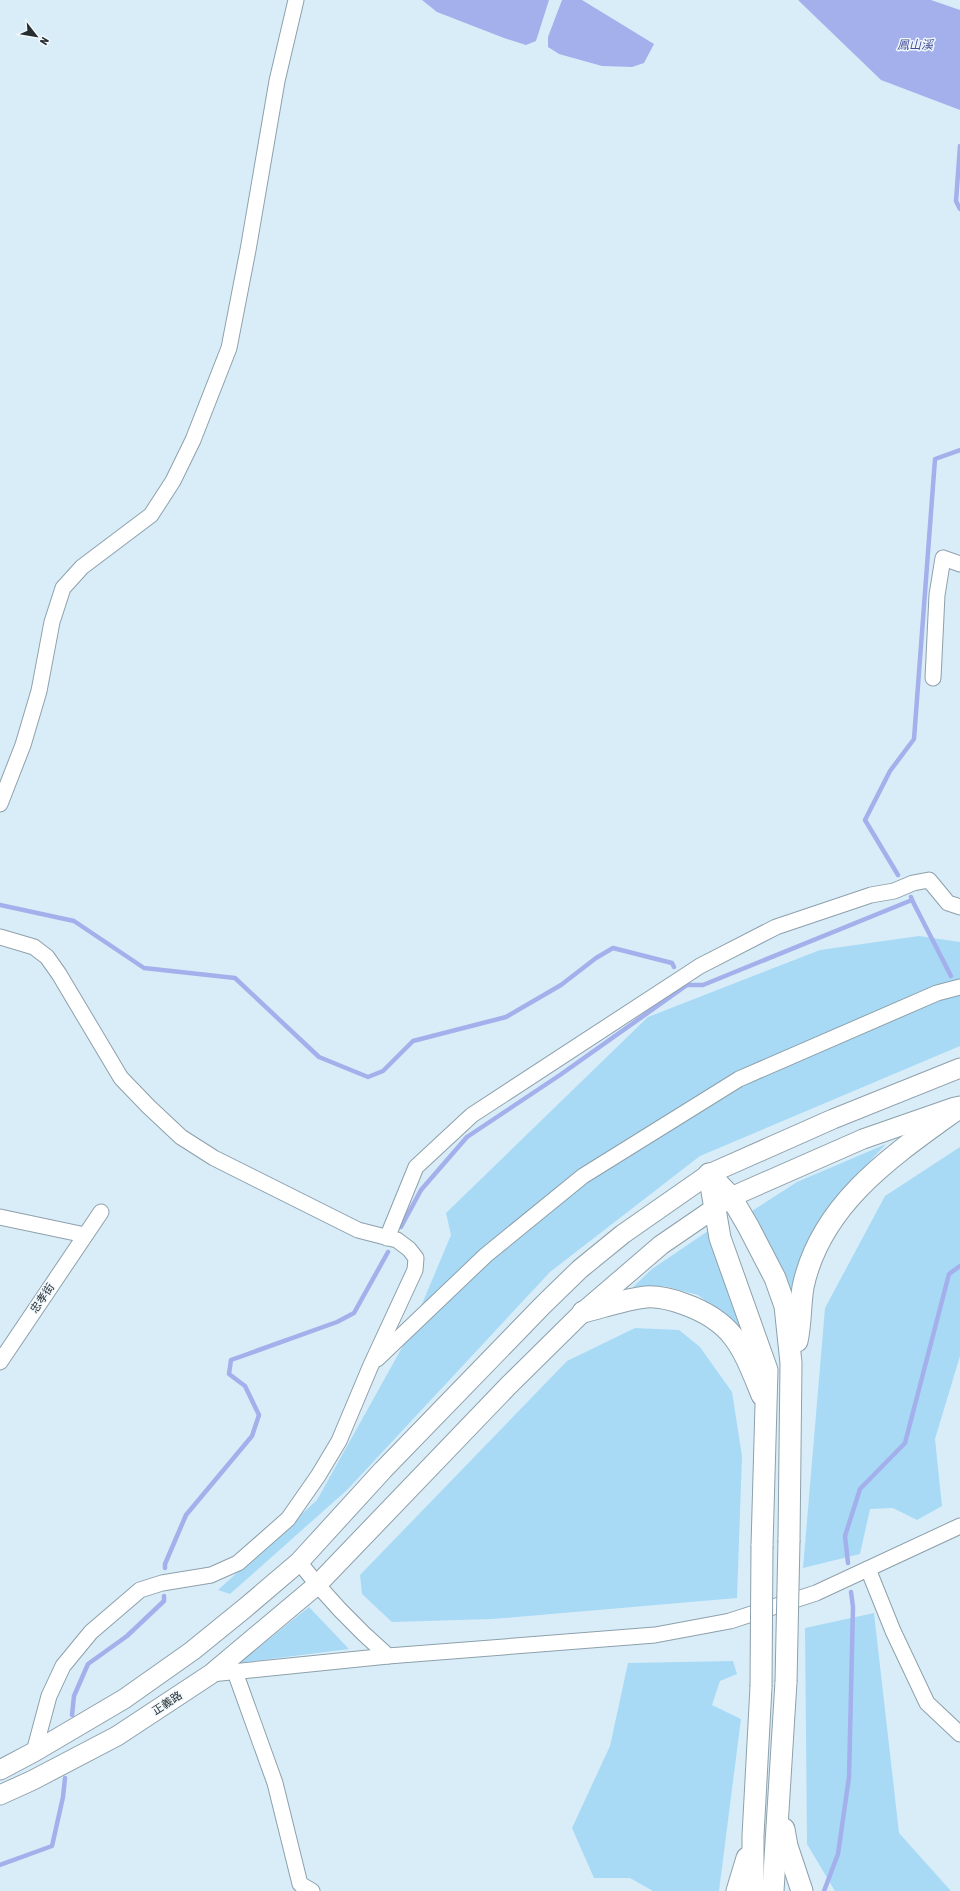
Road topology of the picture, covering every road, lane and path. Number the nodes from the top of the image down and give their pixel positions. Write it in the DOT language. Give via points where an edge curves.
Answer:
graph roads {
  1 [pos="296,0"];
  2 [pos="960,564"];
  3 [pos="933,678"];
  4 [pos="0,804"];
  5 [pos="960,907"];
  6 [pos="0,937"];
  7 [pos="960,987"];
  8 [pos="960,1068"];
  9 [pos="960,1106"];
  10 [pos="709,1174"];
  11 [pos="723,1202"];
  12 [pos="101,1212"];
  13 [pos="0,1217"];
  14 [pos="85,1235"];
  15 [pos="387,1238"];
  16 [pos="583,1312"];
  17 [pos="0,1362"];
  18 [pos="791,1363"];
  19 [pos="371,1365"];
  20 [pos="767,1406"];
  21 [pos="960,1526"];
  22 [pos="299,1562"];
  23 [pos="868,1569"];
  24 [pos="316,1585"];
  25 [pos="388,1656"];
  26 [pos="235,1672"];
  27 [pos="212,1674"];
  28 [pos="960,1734"];
  29 [pos="34,1752"];
  30 [pos="0,1770"];
  31 [pos="0,1795"];
  32 [pos="779,1795"];
  33 [pos="753,1836"];
  34 [pos="312,1891"];
  35 [pos="737,1891"];
  36 [pos="753,1891"];
  37 [pos="773,1891"];
  38 [pos="802,1891"];
  1 -- 4 [label="street" via="277,81 229,348 194,440 173,481 151,515 82,567 63,588 52,622 39,691 23,745"];
  2 -- 3 [label="street" via="943,558 937,595"];
  5 -- 15 [label="street" via="948,903 929,880 913,882 894,891 871,895 776,927 700,966 472,1115 416,1167"];
  6 -- 15 [label="street" via="34,947 47,957 121,1078 181,1137 214,1158 358,1230"];
  7 -- 19 [label="street" via="937,993 739,1079 583,1176 486,1254"];
  8 -- 10 [label="main road" via="833,1119"];
  9 -- 11 [label="main road, 正義路" via="863,1140"];
  9 -- 18 [label="highway" via="868,1176 841,1206 817,1246 803,1287 797,1338"];
  10 -- 11 [label="highway"];
  10 -- 22 [label="main road" via="623,1234 580,1269 455,1394"];
  11 -- 16 [label="main road, 正義路" via="661,1245"];
  11 -- 18 [label="highway" via="748,1226 775,1278 785,1306"];
  11 -- 20 [label="highway" via="720,1238 767,1370"];
  12 -- 14 [label="street, 忠孝街"];
  13 -- 14 [label="street"];
  14 -- 17 [label="street, 忠孝街"];
  15 -- 19 [label="street" via="397,1240 409,1249 416,1258 415,1270"];
  16 -- 20 [label="highway" via="646,1297 674,1301 701,1310 721,1322 742,1348"];
  16 -- 24 [label="main road, 正義路"];
  18 -- 32 [label="highway, bridge" via="786,1682"];
  19 -- 29 [label="street" via="339,1441 288,1519 238,1563 211,1575 162,1583 140,1590 91,1632 63,1666 49,1696"];
  20 -- 33 [label="highway, bridge" via="760,1687"];
  21 -- 23 [label="street"];
  22 -- 24 [label="street"];
  22 -- 29 [label="main road" via="192,1651 124,1699"];
  23 -- 25 [label="street" via="816,1593 730,1621 655,1635"];
  23 -- 28 [label="street" via="892,1631 927,1703"];
  24 -- 25 [label="street" via="351,1623"];
  24 -- 27 [label="main road, 正義路"];
  25 -- 26 [label="street"];
  26 -- 27 [label="street"];
  26 -- 34 [label="street" via="275,1783 300,1884"];
  27 -- 31 [label="main road, 正義路" via="117,1736"];
  29 -- 30 [label="main road"];
  32 -- 37 [label="highway"];
  32 -- 38 [label="highway" via="786,1846"];
  33 -- 35 [label="highway"];
  33 -- 36 [label="highway"];
}
